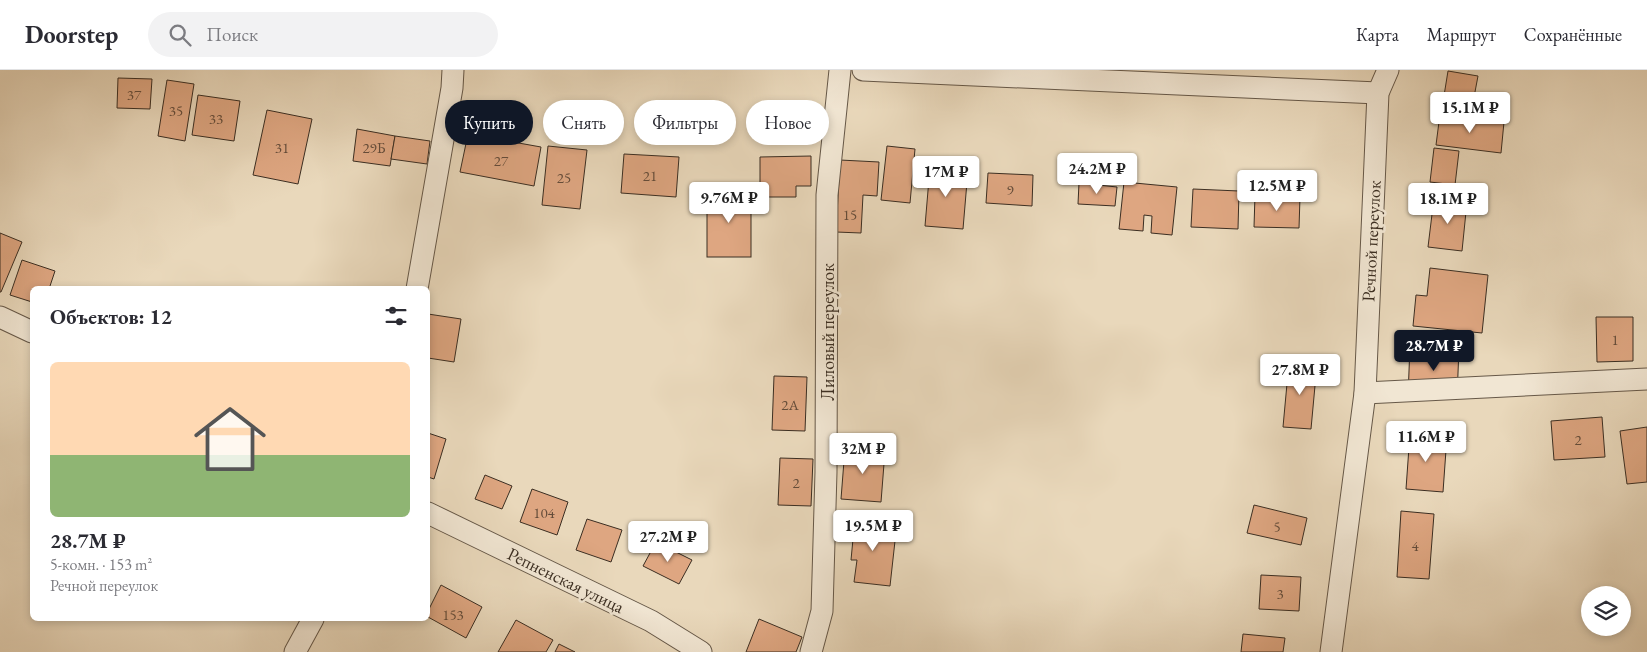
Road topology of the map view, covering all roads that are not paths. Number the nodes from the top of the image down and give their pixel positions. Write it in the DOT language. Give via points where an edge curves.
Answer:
graph roads {
  1 [pos="453,70"];
  2 [pos="840,70"];
  3 [pos="863,70"];
  4 [pos="1388,70"];
  5 [pos="1378,93"];
  6 [pos="418,286"];
  7 [pos="0,317"];
  8 [pos="30,331"];
  9 [pos="1647,378"];
  10 [pos="1364,393"];
  11 [pos="430,514"];
  12 [pos="312,621"];
  13 [pos="295,652"];
  14 [pos="701,652"];
  15 [pos="810,652"];
  16 [pos="1331,652"];
  1 -- 6 [label="street"];
  2 -- 15 [label="street, Лиловый переулок" via="828,195 822,611"];
  3 -- 5 [label="street"];
  4 -- 5 [label="street, Речной переулок"];
  5 -- 10 [label="street, Речной переулок"];
  7 -- 8 [label="street"];
  9 -- 10 [label="street"];
  10 -- 16 [label="street, Речной переулок"];
  11 -- 14 [label="street, Репненская улица" via="651,621"];
  12 -- 13 [label="street"];
}
